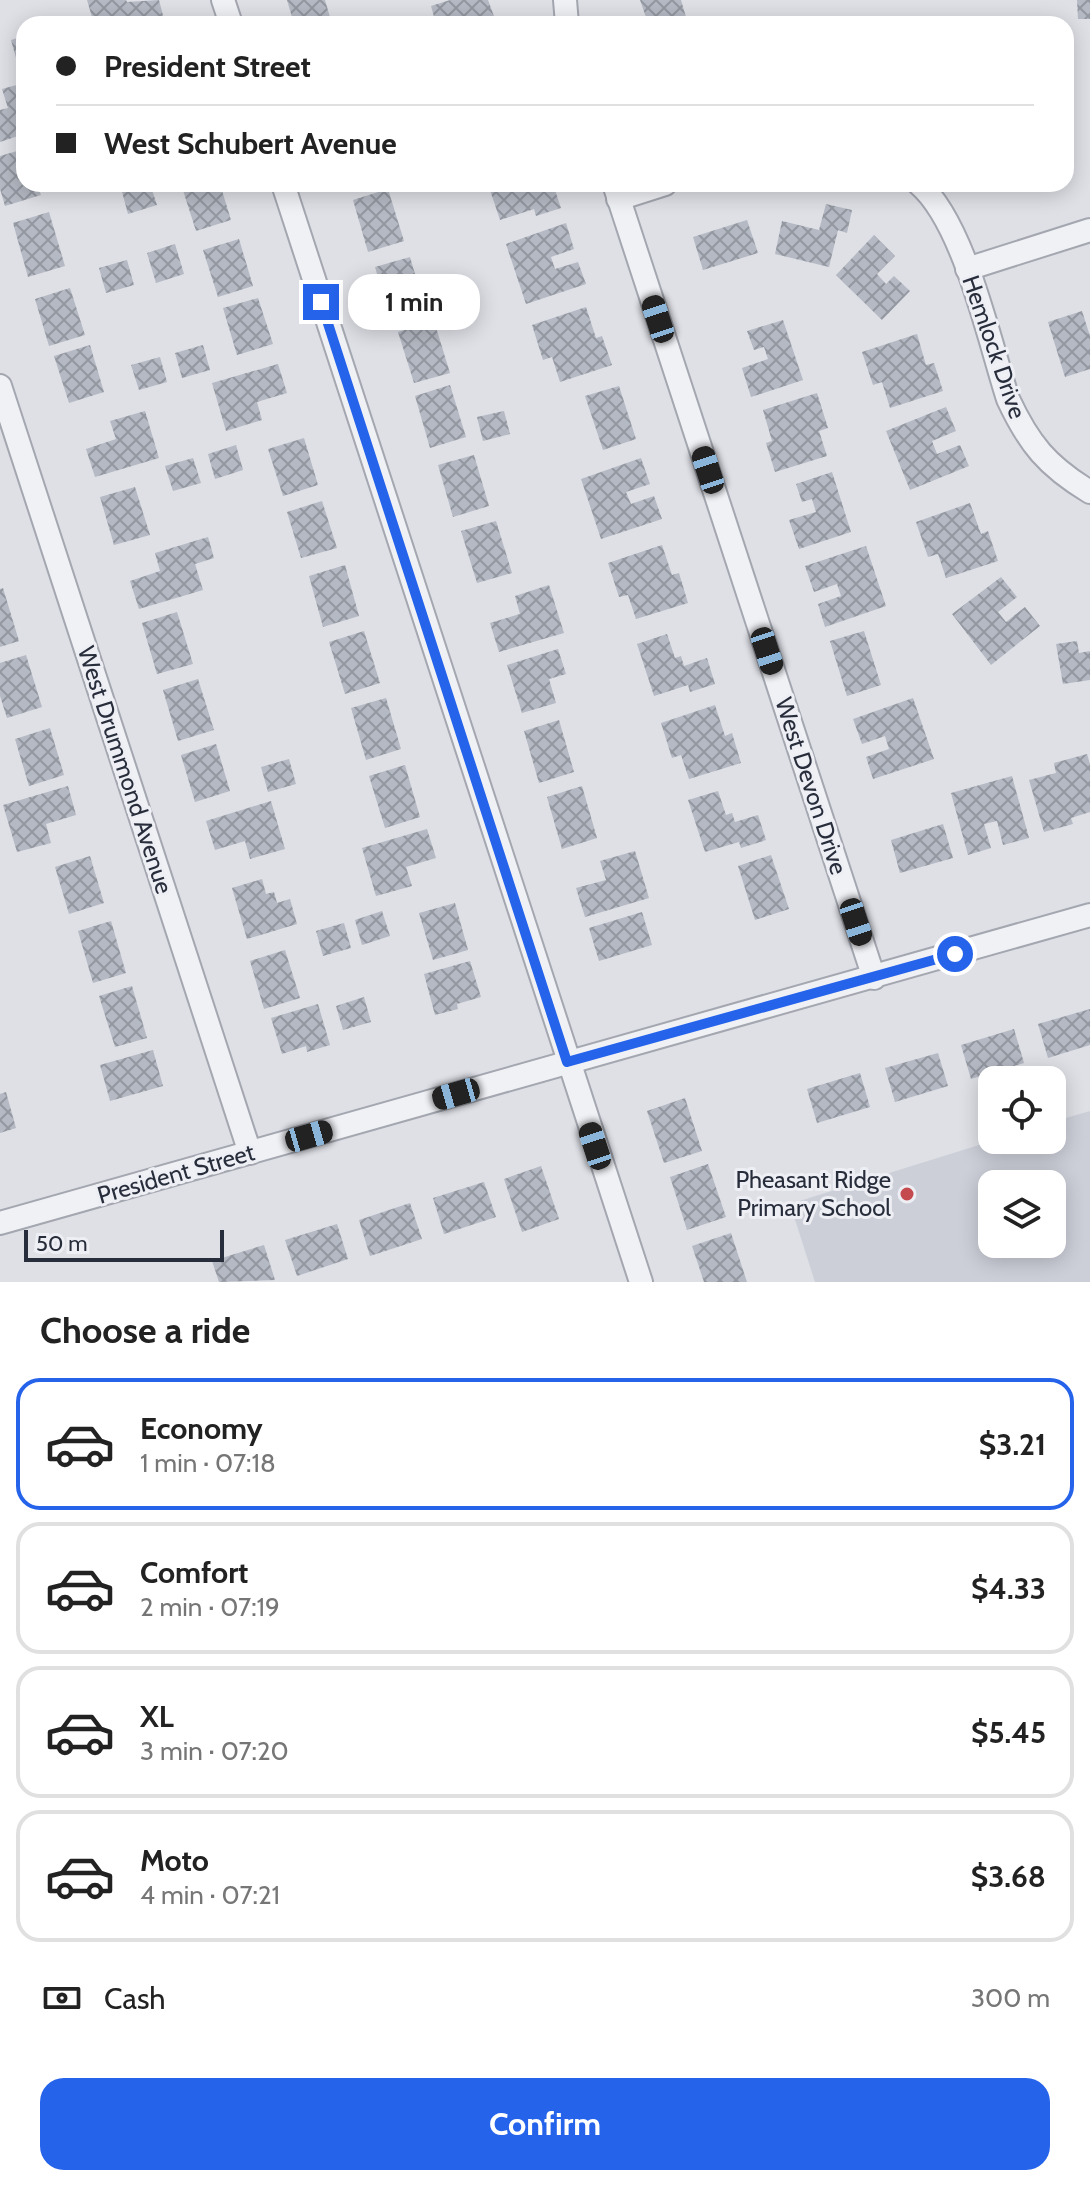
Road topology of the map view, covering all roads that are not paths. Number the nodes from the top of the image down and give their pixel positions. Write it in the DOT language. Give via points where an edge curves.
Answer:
graph roads {
  1 [pos="286,192"];
  2 [pos="616,192"];
  3 [pos="926,192"];
  4 [pos="1090,230"];
  5 [pos="967,269"];
  6 [pos="0,386"];
  7 [pos="1090,492"];
  8 [pos="1090,915"];
  9 [pos="874,978"];
  10 [pos="567,1062"];
  11 [pos="250,1153"];
  12 [pos="0,1223"];
  13 [pos="641,1282"];
  1 -- 10 [label="street"];
  2 -- 9 [label="street, West Devon Drive"];
  3 -- 5 [label="street, Hemlock Drive" via="956,238"];
  4 -- 5 [label="street"];
  5 -- 7 [label="street, Hemlock Drive" via="1019,424 1050,466"];
  6 -- 11 [label="street, West Drummond Avenue"];
  8 -- 9 [label="street, President Street"];
  9 -- 10 [label="street, President Street"];
  10 -- 11 [label="street, President Street"];
  10 -- 13 [label="street"];
  11 -- 12 [label="street, President Street"];
}
